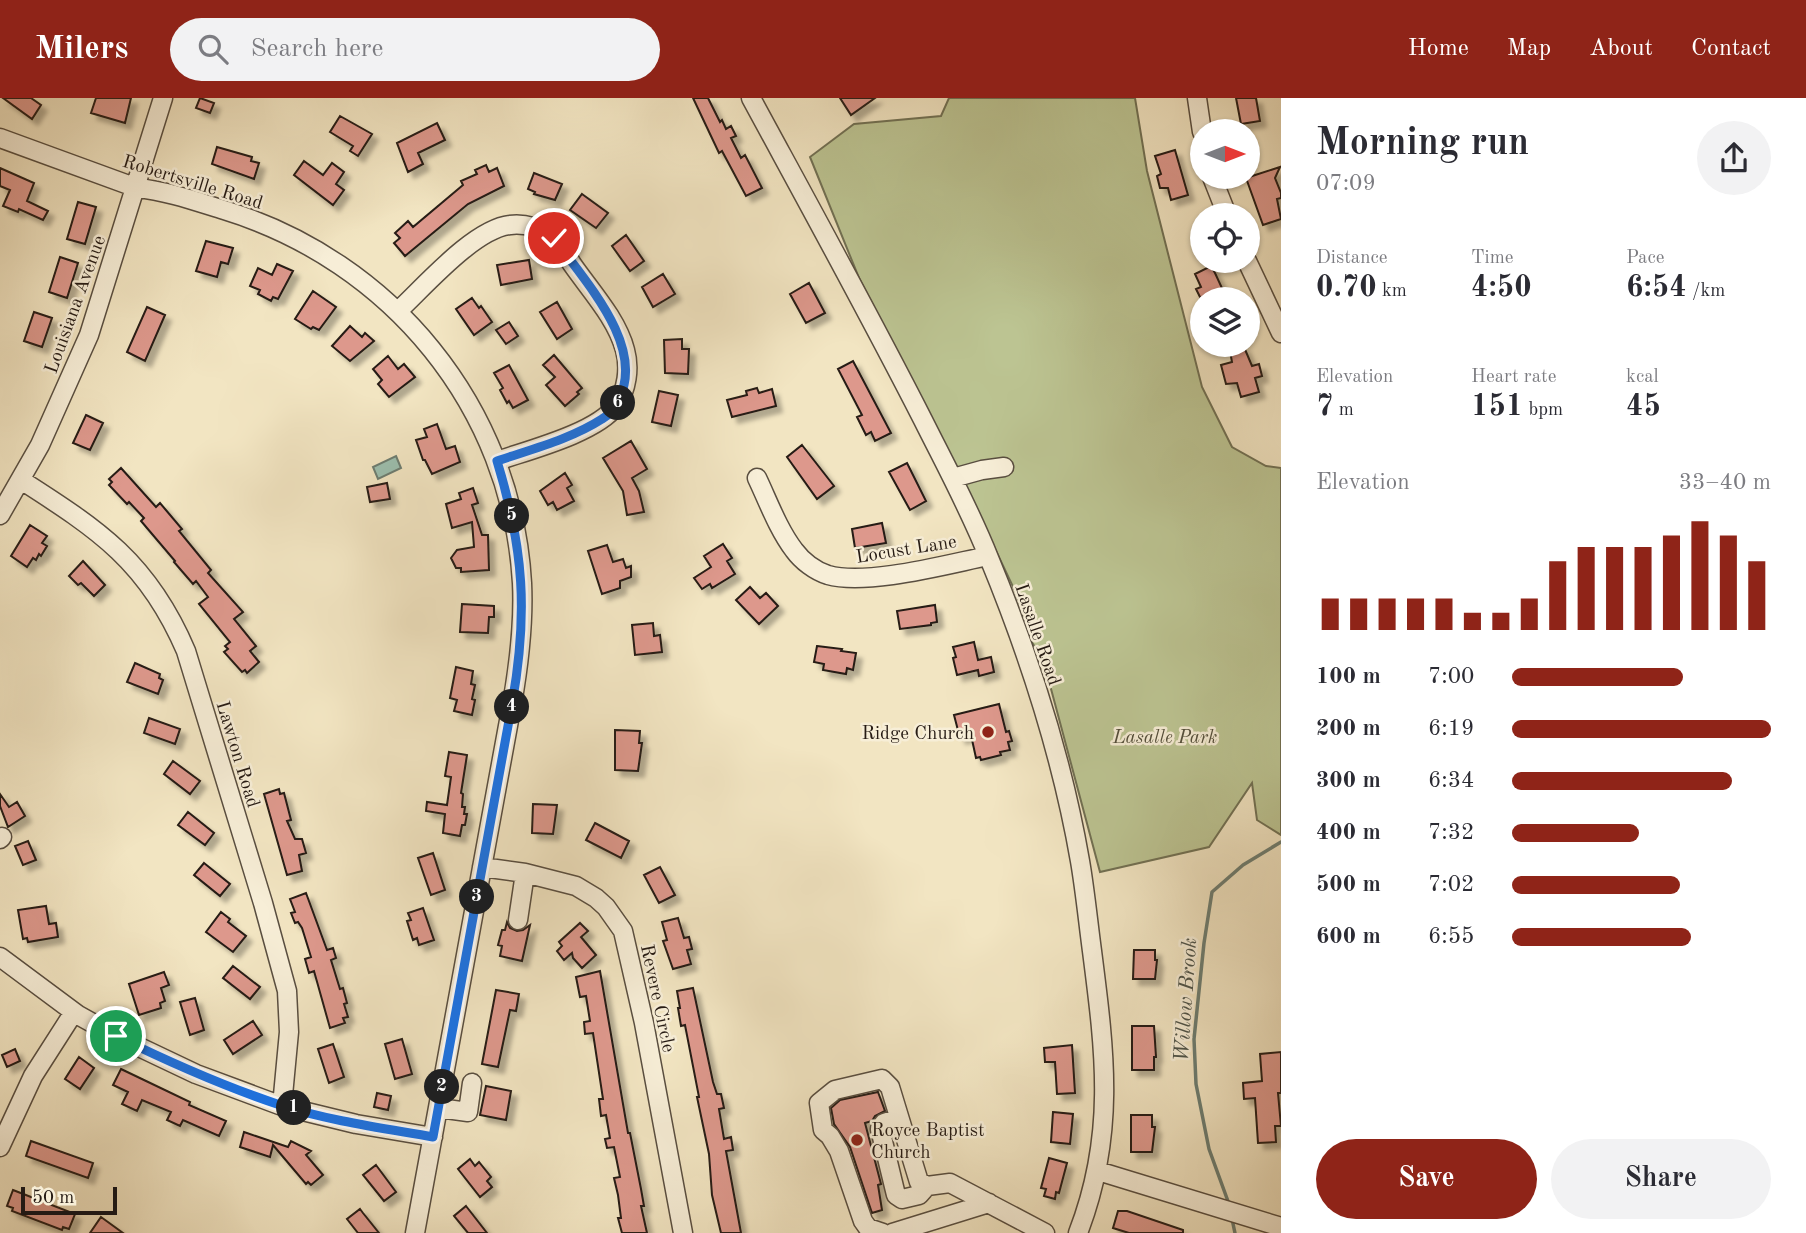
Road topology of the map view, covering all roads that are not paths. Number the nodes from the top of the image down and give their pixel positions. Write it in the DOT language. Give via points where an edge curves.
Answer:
graph roads {
  1 [pos="163,98"];
  2 [pos="751,98"];
  3 [pos="1196,98"];
  4 [pos="1200,119"];
  5 [pos="0,138"];
  6 [pos="137,188"];
  7 [pos="1253,273"];
  8 [pos="398,311"];
  9 [pos="1281,333"];
  10 [pos="497,461"];
  11 [pos="1004,467"];
  12 [pos="757,478"];
  13 [pos="953,478"];
  14 [pos="22,480"];
  15 [pos="0,515"];
  16 [pos="988,555"];
  17 [pos="482,867"];
  18 [pos="525,873"];
  19 [pos="518,920"];
  20 [pos="0,957"];
  21 [pos="74,1012"];
  22 [pos="472,1083"];
  23 [pos="282,1105"];
  24 [pos="439,1108"];
  25 [pos="899,1118"];
  26 [pos="433,1137"];
  27 [pos="0,1147"];
  28 [pos="1098,1171"];
  29 [pos="927,1186"];
  30 [pos="989,1203"];
  31 [pos="1281,1227"];
  32 [pos="415,1233"];
  33 [pos="683,1233"];
  34 [pos="883,1233"];
  35 [pos="892,1233"];
  36 [pos="1045,1233"];
  37 [pos="1078,1233"];
  1 -- 6 [label="street, Louisiana Avenue"];
  2 -- 13 [label="street, Lasalle Road"];
  3 -- 4 [label="street"];
  5 -- 6 [label="street, Robertsville Road"];
  6 -- 8 [label="street, Robertsville Road" via="159,190 274,228 327,255"];
  6 -- 14 [label="street, Louisiana Avenue" via="89,335"];
  7 -- 9 [label="street"];
  8 -- 10 [label="street, Robertsville Road" via="439,357 468,401"];
  8 -- 10 [label="street" via="480,236 508,225 522,225 554,238 606,313 625,350 625,388 617,404 589,427"];
  10 -- 17 [label="street, Robertsville Road" via="518,542 523,612 518,671"];
  11 -- 13 [label="street"];
  12 -- 16 [label="street, Locust Lane" via="793,550 827,574 867,577"];
  13 -- 16 [label="street, Lasalle Road"];
  14 -- 15 [label="street, Louisiana Avenue"];
  14 -- 23 [label="street, Lawton Road" via="110,540 156,594 186,651 287,991 289,1032"];
  16 -- 28 [label="street, Lasalle Road" via="1035,682 1080,860 1106,1093"];
  17 -- 18 [label="street, Revere Circle"];
  17 -- 24 [label="street, Robertsville Road"];
  18 -- 19 [label="street"];
  18 -- 33 [label="street, Revere Circle" via="576,886 596,898 622,932"];
  20 -- 21 [label="street"];
  21 -- 23 [label="street" via="184,1068"];
  21 -- 27 [label="street" via="33,1076"];
  22 -- 24 [label="street" via="468,1112"];
  23 -- 26 [label="street"];
  24 -- 26 [label="street, Robertsville Road"];
  25 -- 29 [label="street" via="917,1179"];
  25 -- 29 [label="street" via="880,1129 896,1195 914,1198"];
  25 -- 34 [label="street" via="891,1087 882,1079 835,1090 819,1102 823,1130 839,1152 859,1212 868,1227"];
  26 -- 32 [label="street, Robertsville Road"];
  28 -- 31 [label="street"];
  28 -- 37 [label="street, Lasalle Road"];
  29 -- 30 [label="street" via="947,1182"];
  30 -- 35 [label="street"];
  30 -- 36 [label="street"];
}
